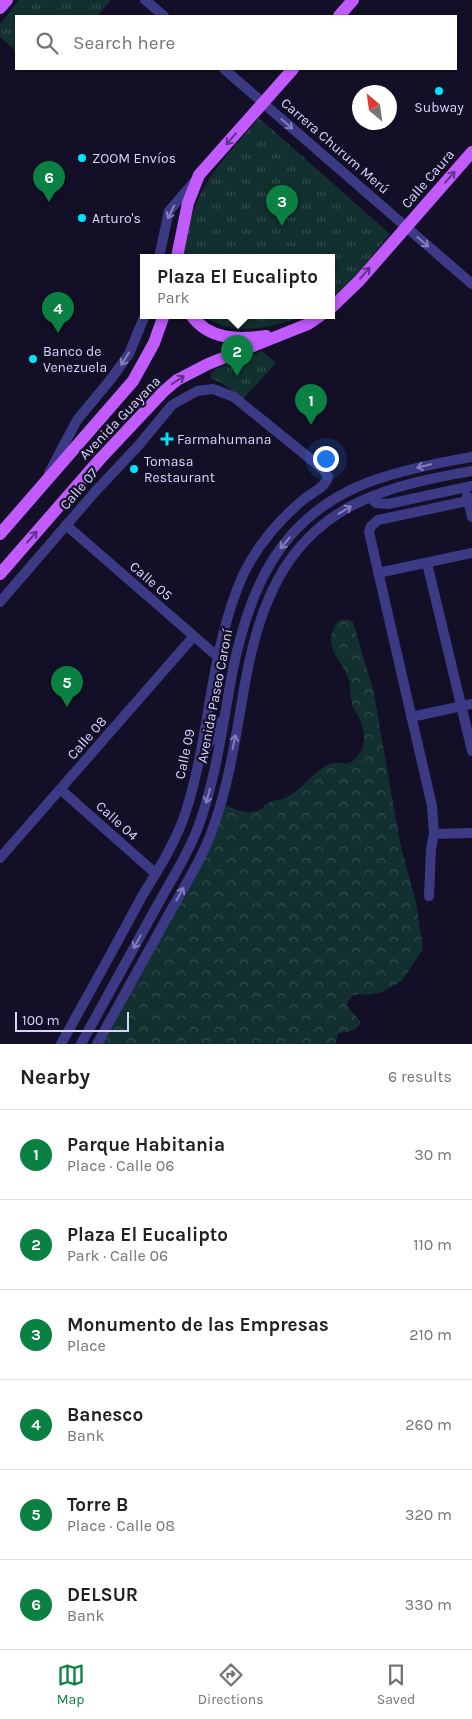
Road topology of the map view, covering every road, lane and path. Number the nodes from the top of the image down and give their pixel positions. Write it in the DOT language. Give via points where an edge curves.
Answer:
graph roads {
  1 [pos="7,0"];
  2 [pos="145,0"];
  3 [pos="353,0"];
  4 [pos="0,8"];
  5 [pos="163,15"];
  6 [pos="340,15"];
  7 [pos="225,70"];
  8 [pos="292,70"];
  9 [pos="263,103"];
  10 [pos="472,152"];
  11 [pos="200,175"];
  12 [pos="406,227"];
  13 [pos="160,254"];
  14 [pos="179,254"];
  15 [pos="472,284"];
  16 [pos="335,304"];
  17 [pos="143,319"];
  18 [pos="163,319"];
  19 [pos="196,319"];
  20 [pos="316,319"];
  21 [pos="284,333"];
  22 [pos="182,398"];
  23 [pos="472,456"];
  24 [pos="472,471"];
  25 [pos="43,486"];
  26 [pos="469,487"];
  27 [pos="370,497"];
  28 [pos="470,500"];
  29 [pos="472,517"];
  30 [pos="66,525"];
  31 [pos="0,534"];
  32 [pos="472,553"];
  33 [pos="427,563"];
  34 [pos="378,572"];
  35 [pos="0,574"];
  36 [pos="0,602"];
  37 [pos="194,636"];
  38 [pos="218,657"];
  39 [pos="228,700"];
  40 [pos="472,704"];
  41 [pos="461,707"];
  42 [pos="412,717"];
  43 [pos="472,751"];
  44 [pos="198,763"];
  45 [pos="60,789"];
  46 [pos="472,832"];
  47 [pos="434,834"];
  48 [pos="0,858"];
  49 [pos="155,873"];
  50 [pos="430,896"];
  51 [pos="61,1044"];
  52 [pos="81,1044"];
  53 [pos="97,1044"];
  1 -- 4 [label="main road"];
  2 -- 5 [label="street"];
  3 -- 6 [label="main road"];
  7 -- 9 [label="street, Carrera Churum Merú"];
  8 -- 9 [label="main road"];
  9 -- 11 [label="main road, one-way"];
  9 -- 12 [label="street, Carrera Churum Merú, one-way"];
  12 -- 10 [label="main road, Calle Caura, one-way"];
  11 -- 13 [label="street, one-way" via="169,211"];
  11 -- 14 [label="main road" via="188,203"];
  12 -- 15 [label="street, Carrera Churum Merú, one-way"];
  16 -- 12 [label="main road, one-way"];
  17 -- 25 [label="street, one-way" via="129,354 77,420"];
  18 -- 25 [label="main road, Avenida Guayana" via="154,344 133,381"];
  19 -- 21 [label="main road" via="219,336 245,338"];
  20 -- 21 [label="main road, Avenida Guayana"];
  35 -- 21 [label="main road, Avenida Guayana, one-way" via="164,391 177,380 208,364"];
  22 -- 30 [label="street, Calle 07" via="172,405"];
  22 -- 38 [label="street, Calle 09" via="204,389 234,397 328,477 322,487 305,498 276,526 253,557 236,593"];
  23 -- 39 [label="street, Avenida Paseo Caroní, one-way" via="367,483 331,501 302,525 278,552 260,582 243,628"];
  24 -- 27 [label="street, Avenida Paseo Caroní"];
  25 -- 31 [label="main road, Avenida Guayana"];
  26 -- 27 [label="street" via="388,504 378,504"];
  26 -- 28 [label="street"];
  53 -- 27 [label="street, Avenida Paseo Caroní, one-way" via="191,874 214,825 227,779 256,632 272,588 289,560 312,535 339,513"];
  28 -- 29 [label="street"];
  28 -- 34 [label="street" via="376,522 368,535"];
  30 -- 36 [label="street, Calle 07"];
  30 -- 37 [label="street, Calle 05"];
  32 -- 33 [label="street"];
  33 -- 34 [label="street"];
  33 -- 41 [label="street"];
  34 -- 42 [label="street"];
  37 -- 38 [label="street, Calle 05"];
  37 -- 45 [label="street, Calle 08"];
  38 -- 44 [label="street, Calle 09"];
  39 -- 44 [label="street" via="218,727"];
  39 -- 52 [label="street, Avenida Paseo Caroní, one-way" via="214,776 196,833"];
  40 -- 41 [label="street"];
  41 -- 42 [label="street"];
  41 -- 43 [label="street"];
  42 -- 47 [label="street" via="432,806"];
  44 -- 49 [label="street, Calle 09" via="184,815"];
  45 -- 48 [label="street, Calle 08"];
  45 -- 49 [label="street, Calle 04"];
  46 -- 47 [label="street"];
  47 -- 50 [label="street"];
  49 -- 51 [label="street, Calle 09"];
}
